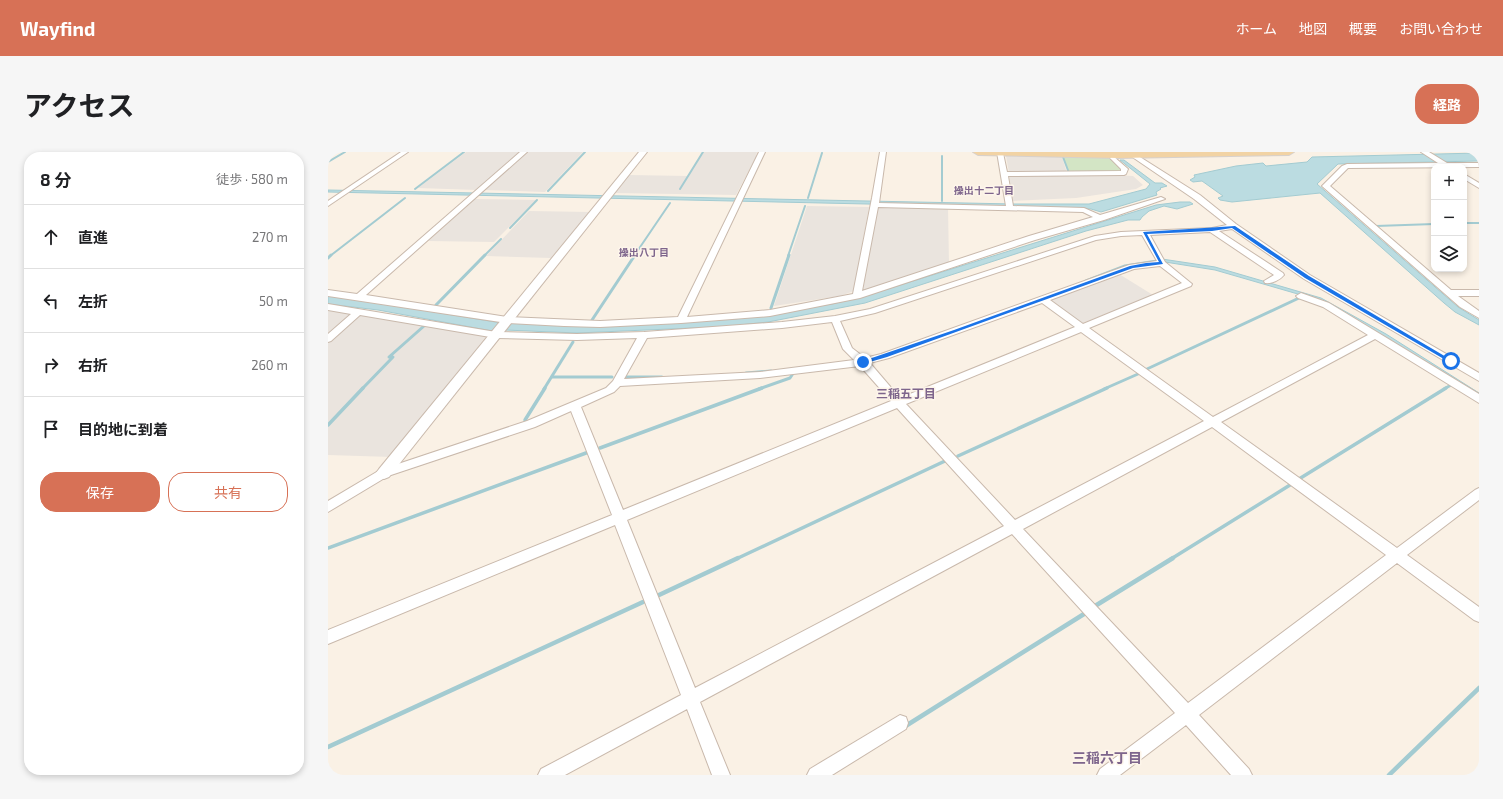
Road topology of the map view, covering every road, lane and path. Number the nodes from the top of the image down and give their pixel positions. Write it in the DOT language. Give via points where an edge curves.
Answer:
graph roads {
  1 [pos="405,152"];
  2 [pos="524,152"];
  3 [pos="643,152"];
  4 [pos="762,152"];
  5 [pos="882,152"];
  6 [pos="978,152"];
  7 [pos="1000,152"];
  8 [pos="1289,152"];
  9 [pos="1424,152"];
  10 [pos="1130,153"];
  11 [pos="1113,158"];
  12 [pos="1431,164"];
  13 [pos="1444,164"];
  14 [pos="1467,165"];
  15 [pos="1479,165"];
  16 [pos="1005,174"];
  17 [pos="1467,178"];
  18 [pos="1479,186"];
  19 [pos="1161,199"];
  20 [pos="875,201"];
  21 [pos="328,204"];
  22 [pos="1010,206"];
  23 [pos="1101,218"];
  24 [pos="1233,226"];
  25 [pos="1212,230"];
  26 [pos="1145,233"];
  27 [pos="1162,263"];
  28 [pos="1268,281"];
  29 [pos="328,293"];
  30 [pos="1479,293"];
  31 [pos="1450,294"];
  32 [pos="359,296"];
  33 [pos="857,296"];
  34 [pos="1301,296"];
  35 [pos="1044,300"];
  36 [pos="328,307"];
  37 [pos="358,312"];
  38 [pos="1479,315"];
  39 [pos="836,319"];
  40 [pos="680,320"];
  41 [pos="507,321"];
  42 [pos="1082,328"];
  43 [pos="497,333"];
  44 [pos="644,335"];
  45 [pos="1376,335"];
  46 [pos="328,339"];
  47 [pos="863,362"];
  48 [pos="1479,378"];
  49 [pos="617,384"];
  50 [pos="1479,399"];
  51 [pos="898,402"];
  52 [pos="575,406"];
  53 [pos="1212,422"];
  54 [pos="384,473"];
  55 [pos="1479,493"];
  56 [pos="328,507"];
  57 [pos="618,517"];
  58 [pos="1013,527"];
  59 [pos="1396,555"];
  60 [pos="1479,615"];
  61 [pos="328,637"];
  62 [pos="690,698"];
  63 [pos="1186,714"];
  64 [pos="900,723"];
  65 [pos="547,775"];
  66 [pos="721,775"];
  67 [pos="816,775"];
  68 [pos="1106,775"];
  69 [pos="1242,775"];
  1 -- 21 [label="street"];
  2 -- 32 [label="street"];
  3 -- 41 [label="street"];
  4 -- 40 [label="street"];
  5 -- 20 [label="street"];
  6 -- 7 [label="main road"];
  7 -- 10 [label="main road"];
  7 -- 16 [label="street"];
  8 -- 10 [label="main road"];
  9 -- 13 [label="street"];
  10 -- 24 [label="street" via="1197,197"];
  11 -- 16 [label="street" via="1125,170 1124,173"];
  12 -- 31 [label="street" via="1347,166 1326,186"];
  14 -- 15 [label="street"];
  16 -- 22 [label="street"];
  17 -- 18 [label="street"];
  19 -- 23 [label="street"];
  20 -- 22 [label="street"];
  20 -- 33 [label="street"];
  22 -- 23 [label="street" via="1084,210"];
  23 -- 33 [label="street"];
  24 -- 25 [label="street"];
  24 -- 48 [label="street" via="1307,277"];
  25 -- 26 [label="street"];
  25 -- 28 [label="street" via="1280,275"];
  26 -- 27 [label="street"];
  26 -- 39 [label="street" via="1095,238 872,311"];
  27 -- 35 [label="street" via="1132,267"];
  27 -- 42 [label="street" via="1188,284"];
  29 -- 32 [label="street"];
  30 -- 31 [label="street"];
  31 -- 38 [label="street"];
  32 -- 41 [label="street"];
  33 -- 40 [label="street" via="770,312"];
  34 -- 45 [label="street" via="1326,305"];
  35 -- 42 [label="street"];
  35 -- 47 [label="street"];
  36 -- 37 [label="street"];
  37 -- 43 [label="street"];
  37 -- 46 [label="street"];
  39 -- 44 [label="street" via="782,326"];
  39 -- 47 [label="street" via="848,349"];
  40 -- 41 [label="street" via="600,324"];
  41 -- 43 [label="street"];
  42 -- 51 [label="street"];
  42 -- 53 [label="street"];
  43 -- 44 [label="street" via="577,337"];
  43 -- 54 [label="street"];
  44 -- 49 [label="street"];
  45 -- 50 [label="street"];
  45 -- 53 [label="street"];
  47 -- 49 [label="street" via="760,375"];
  47 -- 51 [label="street"];
  49 -- 52 [label="street" via="610,390"];
  51 -- 57 [label="street"];
  51 -- 58 [label="street"];
  52 -- 54 [label="street" via="486,440"];
  52 -- 57 [label="street"];
  53 -- 58 [label="street"];
  53 -- 59 [label="street"];
  54 -- 56 [label="street"];
  55 -- 59 [label="street"];
  57 -- 61 [label="street"];
  57 -- 62 [label="street"];
  58 -- 62 [label="street"];
  58 -- 63 [label="street"];
  59 -- 60 [label="street"];
  59 -- 63 [label="street"];
  62 -- 65 [label="street"];
  62 -- 66 [label="street"];
  63 -- 68 [label="street"];
  63 -- 69 [label="street"];
  64 -- 67 [label="street"];
}
